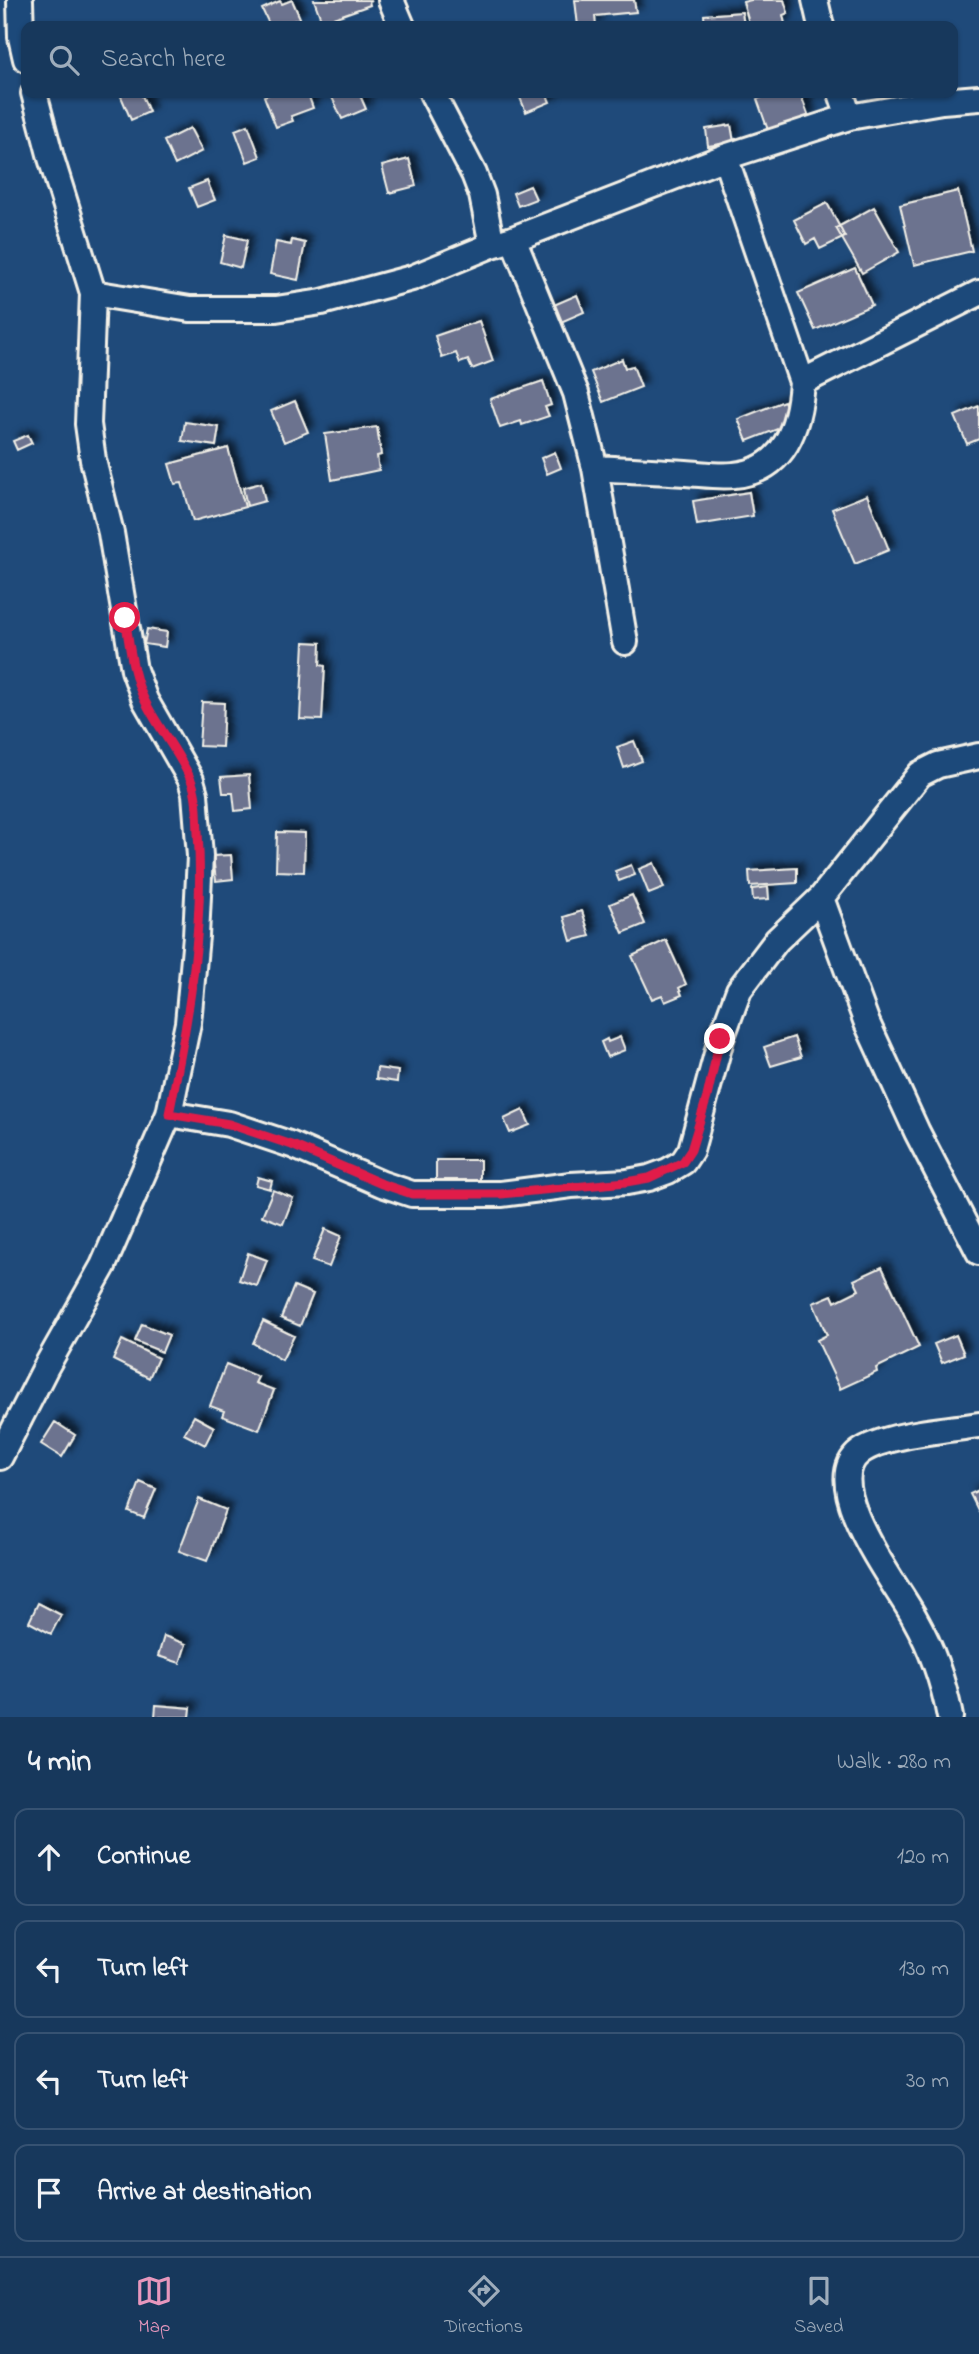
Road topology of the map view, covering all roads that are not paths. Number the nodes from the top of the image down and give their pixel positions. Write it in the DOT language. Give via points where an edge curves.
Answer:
graph roads {
  1 [pos="20,0"];
  2 [pos="391,0"];
  3 [pos="814,0"];
  4 [pos="400,21"];
  5 [pos="820,21"];
  6 [pos="21,37"];
  7 [pos="35,98"];
  8 [pos="435,98"];
  9 [pos="843,98"];
  10 [pos="979,98"];
  11 [pos="849,117"];
  12 [pos="725,157"];
  13 [pos="503,242"];
  14 [pos="93,292"];
  15 [pos="979,293"];
  16 [pos="802,382"];
  17 [pos="595,468"];
  18 [pos="625,642"];
  19 [pos="979,757"];
  20 [pos="821,898"];
  21 [pos="169,1114"];
  22 [pos="979,1252"];
  23 [pos="979,1424"];
  24 [pos="0,1457"];
  25 [pos="950,1717"];
  1 -- 6 [label="street"];
  2 -- 4 [label="street"];
  3 -- 5 [label="street"];
  7 -- 14 [label="street"];
  8 -- 13 [label="street"];
  9 -- 11 [label="street"];
  10 -- 11 [label="street"];
  11 -- 12 [label="street"];
  12 -- 13 [label="street"];
  12 -- 16 [label="street"];
  13 -- 14 [label="street" via="411,278 276,309 190,309"];
  13 -- 17 [label="street" via="576,393"];
  14 -- 21 [label="street" via="88,424 134,670 145,700 191,780 197,815 200,856 188,1023"];
  15 -- 16 [label="street"];
  16 -- 17 [label="street" via="800,410 785,447 761,470 734,475"];
  17 -- 18 [label="street"];
  19 -- 20 [label="street" via="938,765 920,774"];
  20 -- 21 [label="street" via="777,940 739,990 720,1039 691,1150 683,1162 649,1178 501,1194 412,1194 229,1124"];
  20 -- 22 [label="street" via="867,1023"];
  21 -- 24 [label="street" via="103,1266"];
  23 -- 25 [label="street" via="891,1439 861,1451 848,1471 848,1492 861,1527 915,1619 946,1693"];
}
